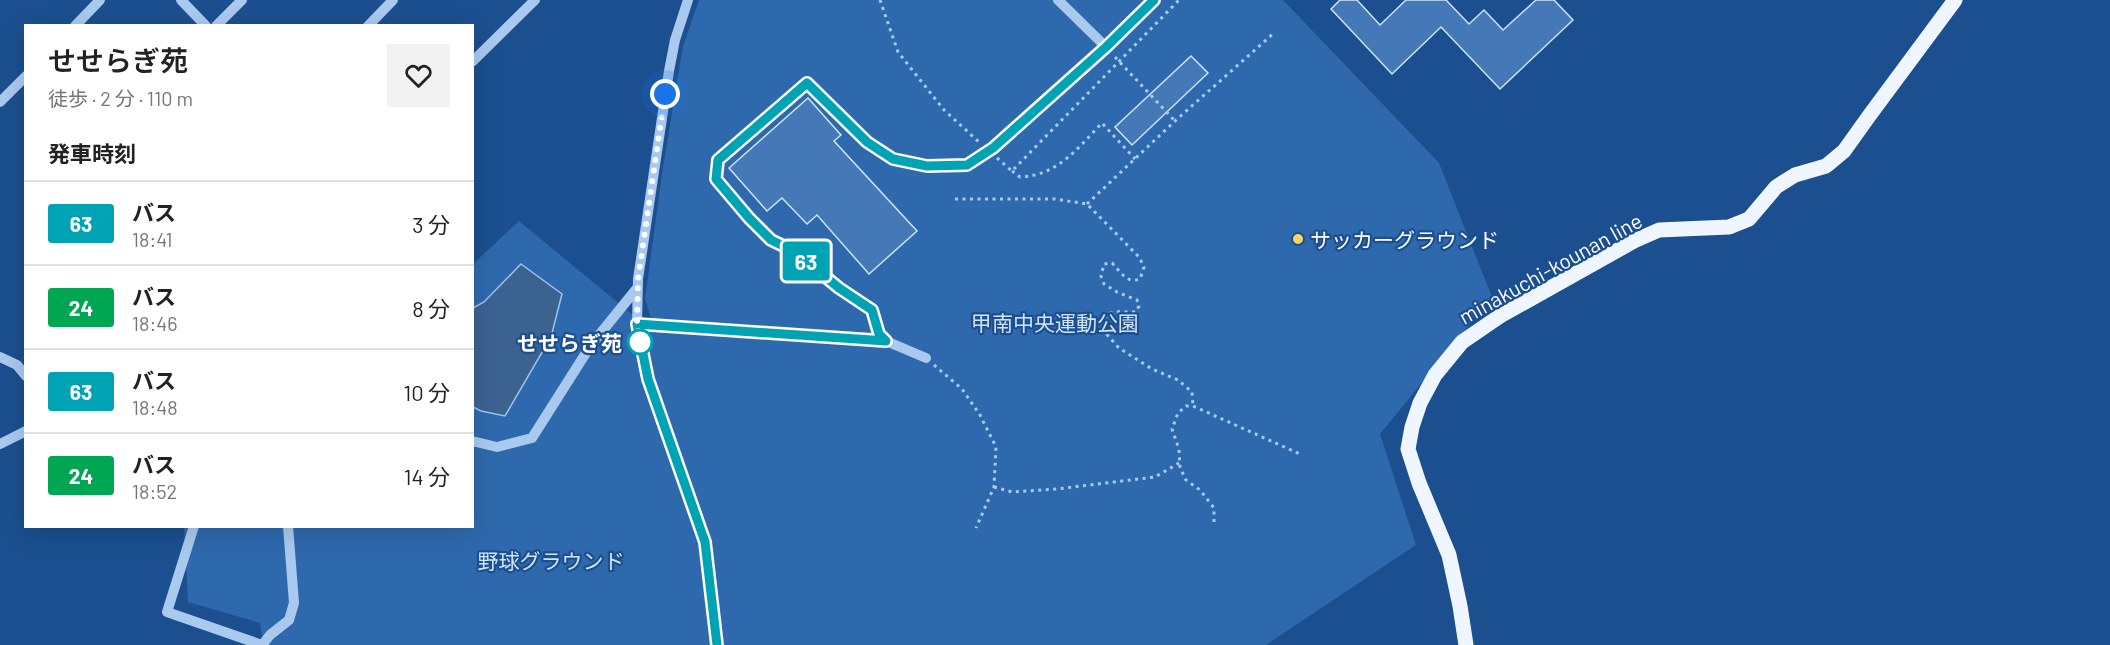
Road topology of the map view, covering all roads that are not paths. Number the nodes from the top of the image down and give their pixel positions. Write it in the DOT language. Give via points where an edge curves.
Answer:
graph roads {
  1 [pos="100,0"];
  2 [pos="181,0"];
  3 [pos="242,0"];
  4 [pos="393,0"];
  5 [pos="536,0"];
  6 [pos="688,0"];
  7 [pos="1058,0"];
  8 [pos="1154,0"];
  9 [pos="1955,0"];
  10 [pos="77,24"];
  11 [pos="204,24"];
  12 [pos="218,24"];
  13 [pos="370,24"];
  14 [pos="1106,47"];
  15 [pos="474,60"];
  16 [pos="24,78"];
  17 [pos="0,102"];
  18 [pos="638,287"];
  19 [pos="637,324"];
  20 [pos="886,341"];
  21 [pos="0,357"];
  22 [pos="926,358"];
  23 [pos="24,374"];
  24 [pos="24,432"];
  25 [pos="474,441"];
  26 [pos="0,444"];
  27 [pos="194,528"];
  28 [pos="288,528"];
  29 [pos="262,645"];
  30 [pos="717,645"];
  31 [pos="1466,645"];
  1 -- 10 [label="street"];
  2 -- 11 [label="street"];
  3 -- 12 [label="street"];
  4 -- 13 [label="street"];
  5 -- 15 [label="street"];
  6 -- 18 [label="street" via="669,71"];
  7 -- 14 [label="street"];
  8 -- 14 [label="street"];
  9 -- 31 [label="main road, minakuchi-kounan line" via="1844,152 1826,166 1795,175 1776,187 1749,219 1729,227 1659,231 1634,241 1500,316 1462,342 1435,375 1420,403 1408,449 1449,555"];
  14 -- 20 [label="street" via="993,148 967,165 927,166 893,159 867,142 807,83 718,160 716,179 749,218 771,240 794,251 872,310 879,334"];
  16 -- 17 [label="street"];
  18 -- 19 [label="street"];
  18 -- 25 [label="street" via="591,345 532,438 497,447"];
  19 -- 20 [label="street"];
  19 -- 30 [label="street" via="648,379 705,542"];
  20 -- 22 [label="street"];
  21 -- 23 [label="street" via="17,365"];
  24 -- 26 [label="street"];
  27 -- 29 [label="street" via="167,612"];
  28 -- 29 [label="street" via="294,603 289,620"];
}
